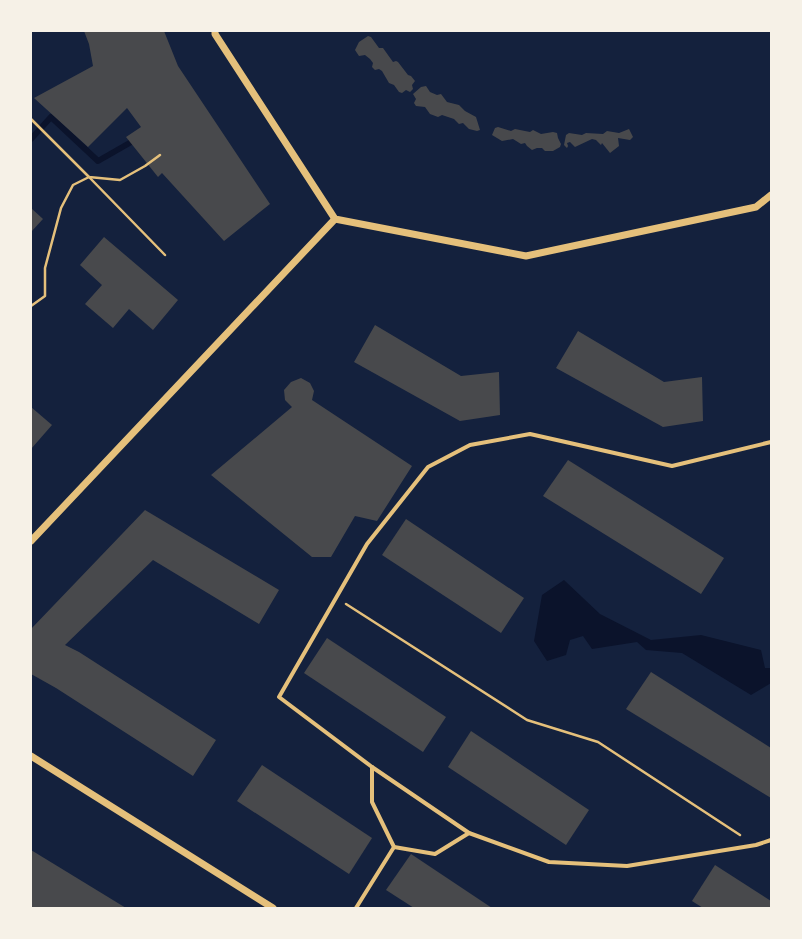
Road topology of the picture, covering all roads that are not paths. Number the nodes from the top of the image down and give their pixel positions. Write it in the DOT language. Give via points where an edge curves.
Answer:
graph roads {
  1 [pos="215,31"];
  2 [pos="771,195"];
  3 [pos="335,219"];
  4 [pos="771,442"];
  5 [pos="31,541"];
  6 [pos="31,756"];
  7 [pos="372,767"];
  8 [pos="469,833"];
  9 [pos="771,840"];
  10 [pos="394,847"];
  11 [pos="273,908"];
  12 [pos="356,908"];
  1 -- 3 [label="street"];
  2 -- 3 [label="street" via="756,207 526,256"];
  3 -- 5 [label="street"];
  4 -- 7 [label="street" via="672,466 530,434 470,444 428,467 366,544 279,697"];
  6 -- 11 [label="street"];
  7 -- 8 [label="street"];
  7 -- 10 [label="street" via="372,802"];
  8 -- 9 [label="street" via="549,862 619,866 756,845"];
  8 -- 10 [label="street" via="435,854"];
  10 -- 12 [label="street"];
}
